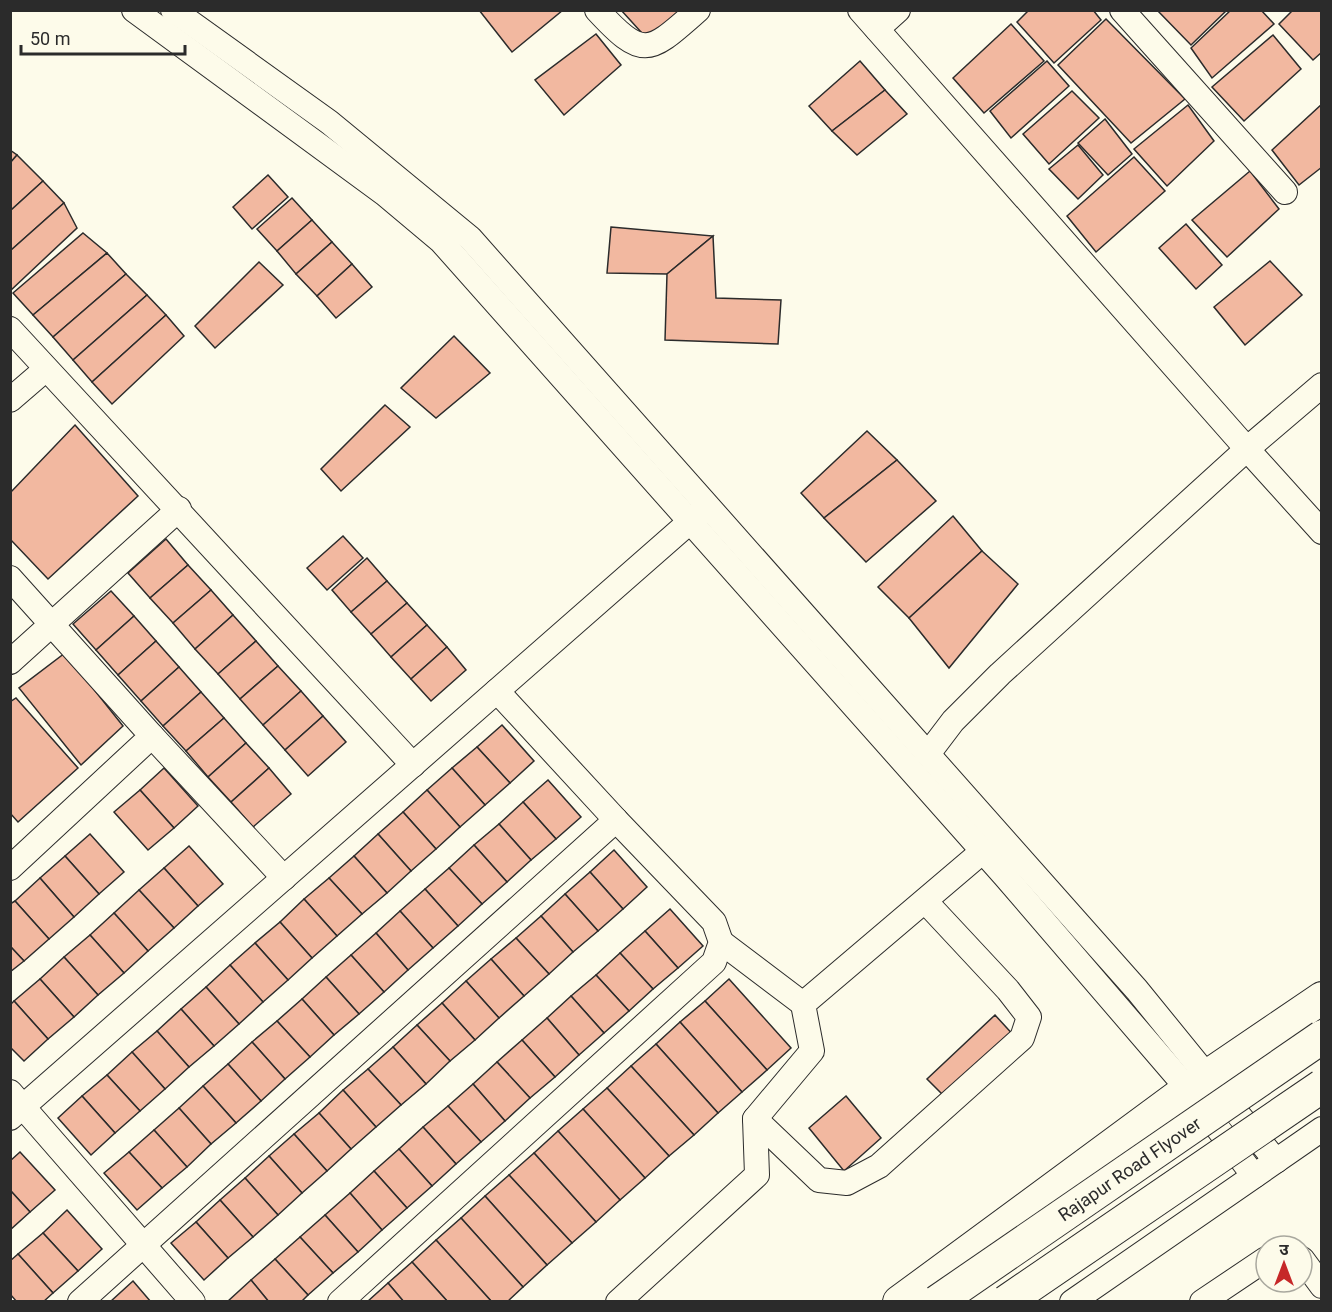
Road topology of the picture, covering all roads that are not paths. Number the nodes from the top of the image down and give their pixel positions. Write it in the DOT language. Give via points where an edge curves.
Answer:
graph roads {
  1 [pos="134,10"];
  2 [pos="173,10"];
  3 [pos="597,10"];
  4 [pos="698,10"];
  5 [pos="860,10"];
  6 [pos="898,10"];
  7 [pos="1122,10"];
  8 [pos="877,29"];
  9 [pos="1285,192"];
  10 [pos="10,329"];
  11 [pos="46,369"];
  12 [pos="1322,385"];
  13 [pos="10,400"];
  14 [pos="1247,449"];
  15 [pos="708,506"];
  16 [pos="178,509"];
  17 [pos="689,523"];
  18 [pos="1322,532"];
  19 [pos="10,578"];
  20 [pos="52,624"];
  21 [pos="10,662"];
  22 [pos="497,691"];
  23 [pos="152,736"];
  24 [pos="928,754"];
  25 [pos="413,765"];
  26 [pos="616,820"];
  27 [pos="983,851"];
  28 [pos="10,867"];
  29 [pos="284,878"];
  30 [pos="925,901"];
  31 [pos="721,942"];
  32 [pos="1322,998"];
  33 [pos="803,1004"];
  34 [pos="1322,1037"];
  35 [pos="1322,1086"];
  36 [pos="1202,1088"];
  37 [pos="15,1105"];
  38 [pos="755,1119"];
  39 [pos="1322,1129"];
  40 [pos="1276,1161"];
  41 [pos="1254,1176"];
  42 [pos="143,1245"];
  43 [pos="1254,1267"];
  44 [pos="899,1301"];
  45 [pos="80,1302"];
  46 [pos="193,1302"];
  47 [pos="340,1302"];
  48 [pos="618,1302"];
  49 [pos="937,1302"];
  50 [pos="1006,1302"];
  51 [pos="1072,1302"];
  52 [pos="1202,1302"];
  1 -- 17 [label="street" via="385,194 441,241"];
  2 -- 15 [label="street" via="329,122 470,238"];
  3 -- 4 [label="street" via="621,37 648,46 663,41"];
  5 -- 8 [label="street"];
  6 -- 8 [label="street"];
  7 -- 9 [label="street"];
  8 -- 14 [label="street"];
  10 -- 11 [label="street"];
  11 -- 13 [label="street"];
  11 -- 16 [label="street"];
  12 -- 14 [label="street"];
  14 -- 18 [label="street"];
  14 -- 24 [label="street" via="1000,674 953,721"];
  15 -- 17 [label="street"];
  15 -- 24 [label="street"];
  16 -- 20 [label="street"];
  16 -- 25 [label="street"];
  17 -- 22 [label="street"];
  17 -- 27 [label="street"];
  19 -- 20 [label="street"];
  20 -- 21 [label="street"];
  20 -- 23 [label="street"];
  22 -- 25 [label="street"];
  22 -- 26 [label="street"];
  23 -- 28 [label="street"];
  23 -- 29 [label="street"];
  24 -- 36 [label="street" via="1137,990"];
  25 -- 29 [label="street"];
  26 -- 31 [label="street" via="714,922"];
  26 -- 42 [label="street"];
  27 -- 30 [label="street"];
  27 -- 36 [label="street"];
  29 -- 37 [label="street"];
  30 -- 33 [label="street"];
  30 -- 38 [label="street" via="1029,1017 1022,1038 879,1166 847,1183 819,1180"];
  31 -- 33 [label="street"];
  31 -- 47 [label="street" via="714,962"];
  32 -- 36 [label="main road"];
  33 -- 38 [label="street" via="812,1051"];
  34 -- 49 [label="highway, Rajapur Road Flyover, bridge"];
  35 -- 50 [label="highway, bridge"];
  36 -- 40 [label="street"];
  36 -- 41 [label="street"];
  36 -- 44 [label="main road"];
  37 -- 42 [label="street"];
  38 -- 48 [label="street" via="758,1174"];
  39 -- 40 [label="street"];
  40 -- 41 [label="street"];
  41 -- 51 [label="street"];
  42 -- 45 [label="street"];
  42 -- 46 [label="street"];
  43 -- 52 [label="street"];
}
